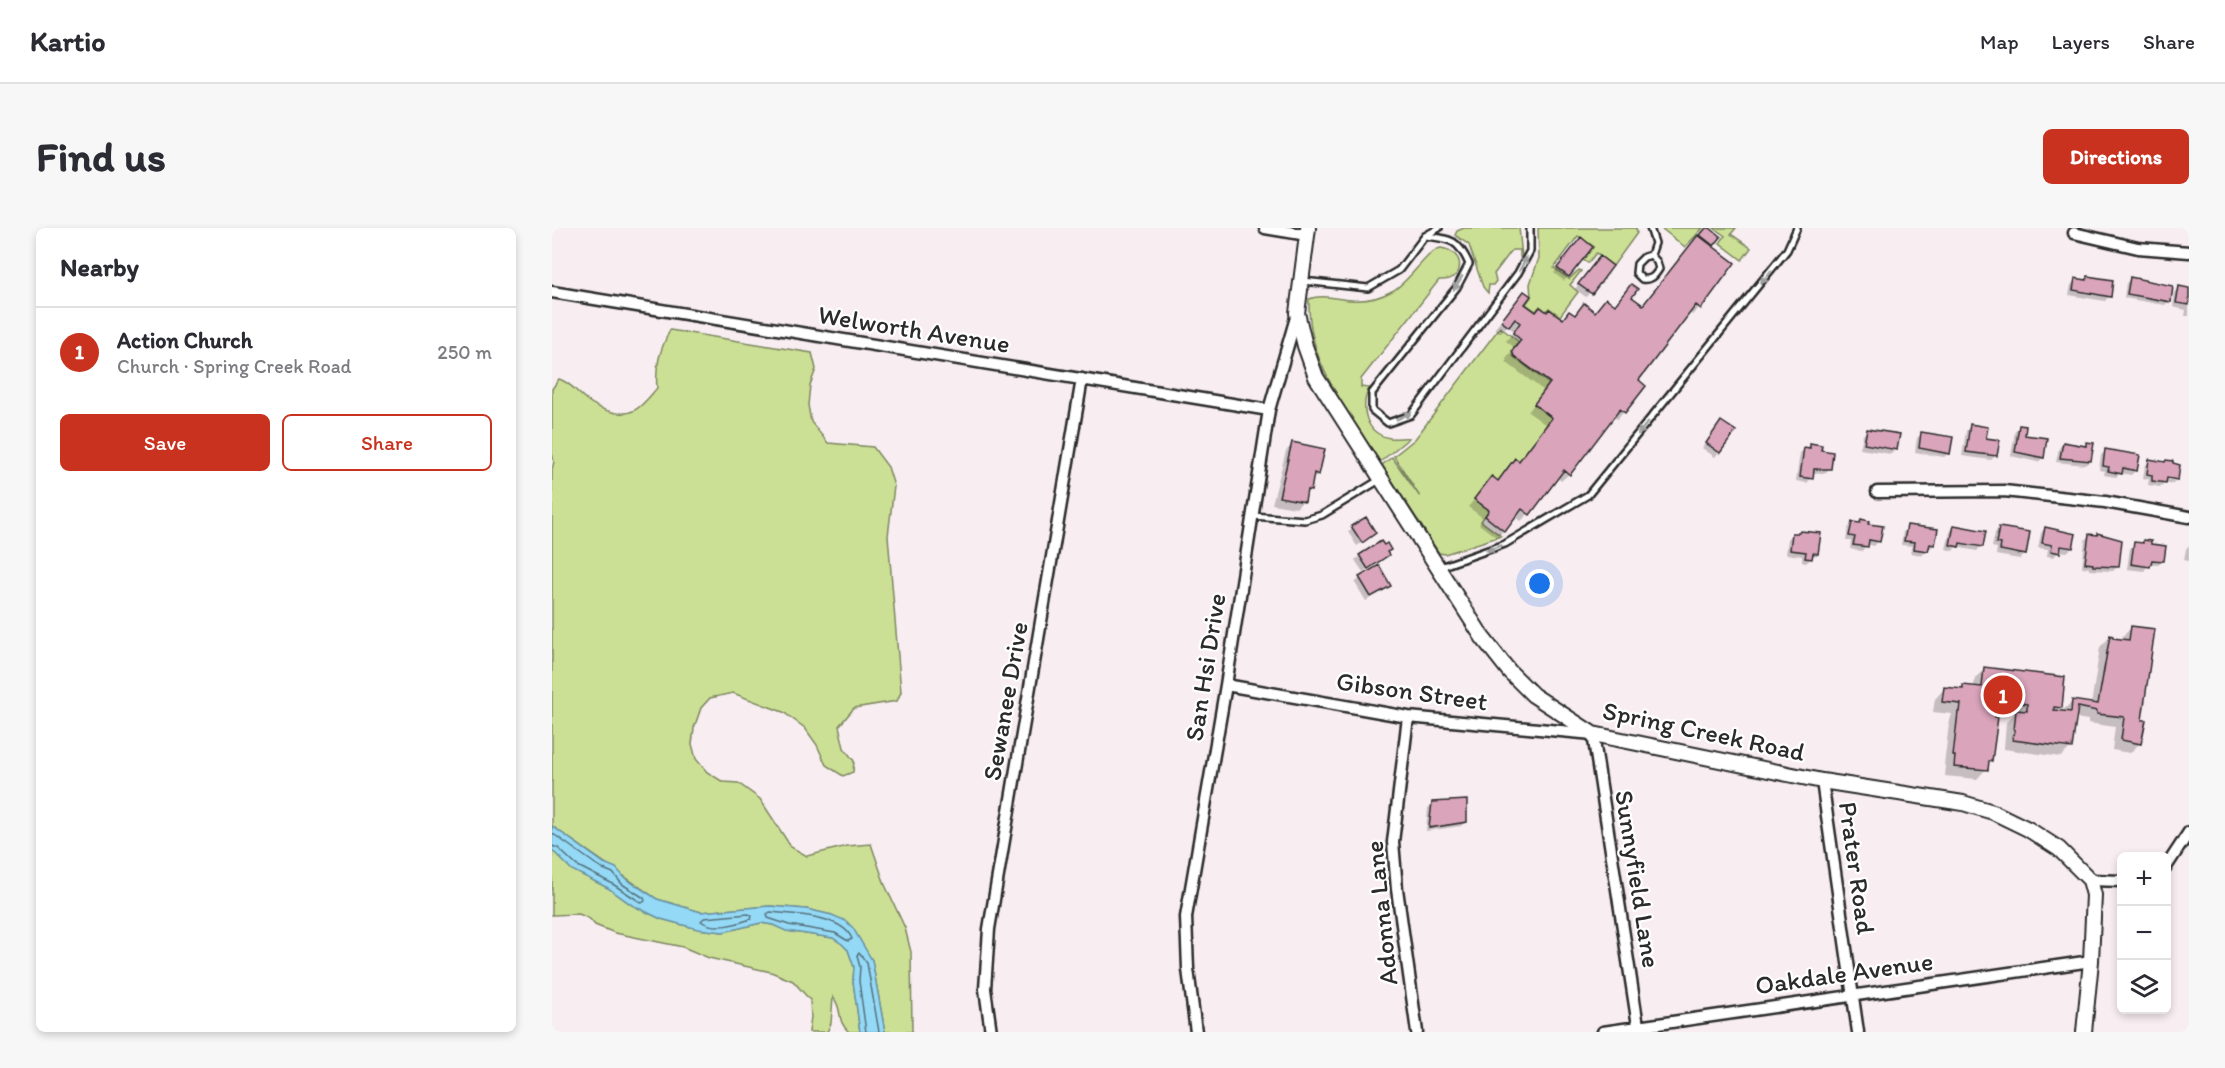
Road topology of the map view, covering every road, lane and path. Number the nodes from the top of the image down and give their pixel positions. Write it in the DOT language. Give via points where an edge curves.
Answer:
graph roads {
  1 [pos="1265,228"];
  2 [pos="1438,228"];
  3 [pos="1530,228"];
  4 [pos="1650,228"];
  5 [pos="1797,228"];
  6 [pos="1307,231"];
  7 [pos="2074,233"];
  8 [pos="1425,236"];
  9 [pos="2189,252"];
  10 [pos="1651,255"];
  11 [pos="1302,281"];
  12 [pos="552,292"];
  13 [pos="1298,314"];
  14 [pos="1082,379"];
  15 [pos="1269,410"];
  16 [pos="1381,479"];
  17 [pos="1877,492"];
  18 [pos="1253,516"];
  19 [pos="2189,517"];
  20 [pos="1438,567"];
  21 [pos="1226,685"];
  22 [pos="1408,717"];
  23 [pos="1593,734"];
  24 [pos="1822,781"];
  25 [pos="2189,832"];
  26 [pos="2171,859"];
  27 [pos="2090,880"];
  28 [pos="2117,881"];
  29 [pos="2091,961"];
  30 [pos="1852,994"];
  31 [pos="1639,1029"];
  32 [pos="991,1032"];
  33 [pos="1196,1032"];
  34 [pos="1417,1032"];
  35 [pos="1603,1032"];
  36 [pos="1858,1032"];
  37 [pos="2084,1032"];
  1 -- 6 [label="street"];
  2 -- 8 [label="lane"];
  8 -- 3 [label="lane, one-way" via="1448,238 1461,247 1469,264 1457,287 1372,393 1372,410 1389,423 1411,415 1518,273 1530,251"];
  4 -- 10 [label="lane" via="1654,243"];
  5 -- 20 [label="lane, one-way" via="1788,250 1588,495 1505,544"];
  6 -- 11 [label="street, Spring Creek Road"];
  7 -- 9 [label="street" via="2138,248"];
  8 -- 11 [label="lane" via="1398,270 1368,288"];
  10 -- 10 [label="lane" via="1636,264 1636,273 1642,279 1655,276 1659,269"];
  11 -- 13 [label="street, Spring Creek Road"];
  12 -- 14 [label="street, Welworth Avenue"];
  13 -- 15 [label="street, San Hsi Drive"];
  13 -- 16 [label="street, Spring Creek Road" via="1316,377"];
  14 -- 15 [label="street, Welworth Avenue"];
  14 -- 32 [label="street, Sewanee Drive" via="989,929 985,989"];
  15 -- 18 [label="street, San Hsi Drive"];
  16 -- 18 [label="lane" via="1322,515 1305,520"];
  16 -- 20 [label="street, Spring Creek Road"];
  17 -- 19 [label="street" via="2004,491 2105,502"];
  18 -- 21 [label="street, San Hsi Drive"];
  20 -- 23 [label="street, Spring Creek Road" via="1509,671 1533,695"];
  21 -- 22 [label="street, Gibson Street"];
  21 -- 33 [label="street, San Hsi Drive" via="1185,917"];
  22 -- 23 [label="street, Gibson Street"];
  22 -- 34 [label="street, Adonna Lane" via="1393,842"];
  23 -- 24 [label="street, Spring Creek Road"];
  23 -- 31 [label="street, Sunnyfield Lane"];
  24 -- 27 [label="street, Spring Creek Road" via="1963,803 1993,812 2059,849"];
  24 -- 30 [label="street, Prater Road"];
  25 -- 26 [label="street"];
  27 -- 28 [label="street"];
  27 -- 29 [label="street" via="2094,895"];
  29 -- 30 [label="street, Oakdale Avenue"];
  29 -- 37 [label="street"];
  30 -- 31 [label="street, Oakdale Avenue"];
  30 -- 36 [label="street, Prater Road"];
  31 -- 35 [label="street, Oakdale Avenue"];
}
